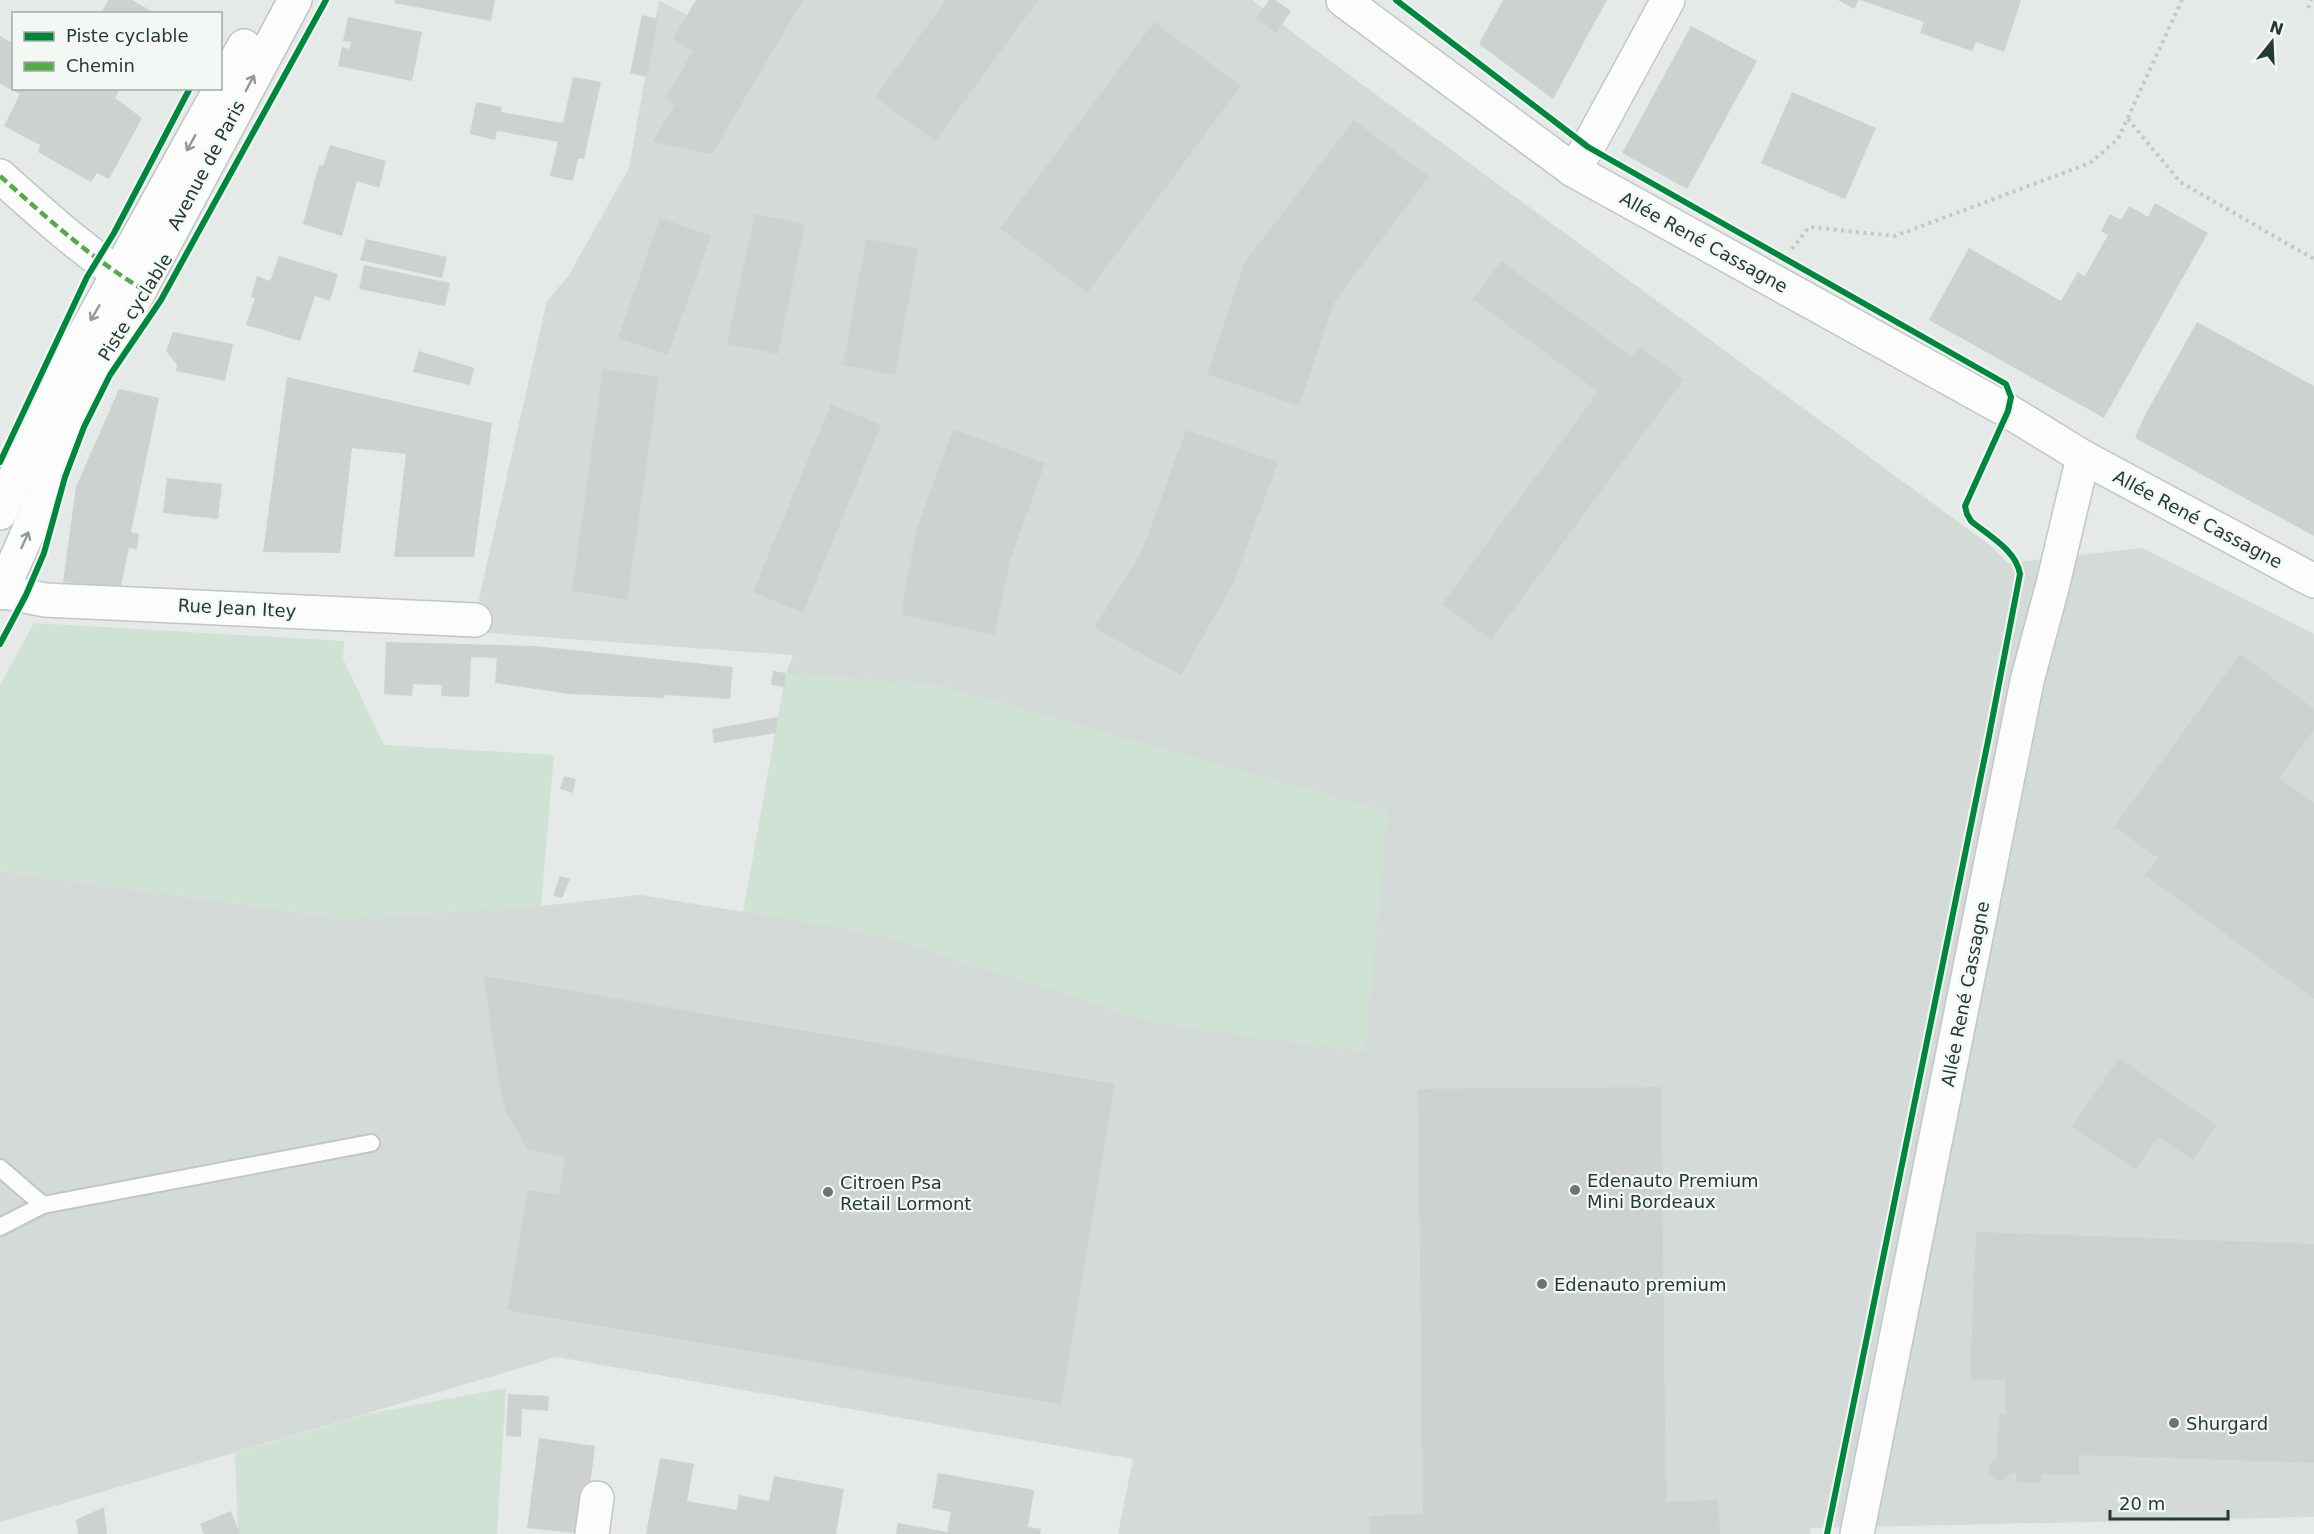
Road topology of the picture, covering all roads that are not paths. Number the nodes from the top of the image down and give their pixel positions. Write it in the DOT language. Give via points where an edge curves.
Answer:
graph roads {
  1 [pos="270,0"];
  2 [pos="295,0"];
  3 [pos="1343,0"];
  4 [pos="1668,0"];
  5 [pos="1573,170"];
  6 [pos="0,176"];
  7 [pos="129,281"];
  8 [pos="2083,457"];
  9 [pos="0,513"];
  10 [pos="2314,581"];
  11 [pos="0,592"];
  12 [pos="476,620"];
  13 [pos="371,1143"];
  14 [pos="0,1168"];
  15 [pos="43,1205"];
  16 [pos="0,1227"];
  17 [pos="597,1498"];
  18 [pos="592,1534"];
  19 [pos="1857,1534"];
  1 -- 7 [label="street, Avenue de Paris, one-way"];
  7 -- 2 [label="street, Avenue de Paris, one-way"];
  3 -- 5 [label="street, Allée René Cassagne"];
  4 -- 5 [label="street"];
  5 -- 8 [label="street, Allée René Cassagne"];
  6 -- 7 [label="street" via="82,249"];
  7 -- 9 [label="street, Avenue de Paris, one-way" via="93,316 37,424"];
  11 -- 7 [label="street, Avenue de Paris, one-way" via="27,538 57,454"];
  8 -- 10 [label="street, Allée René Cassagne"];
  8 -- 19 [label="street, Allée René Cassagne" via="2027,681"];
  11 -- 12 [label="street, Rue Jean Itey" via="45,600"];
  13 -- 15 [label="lane"];
  14 -- 15 [label="lane"];
  15 -- 16 [label="lane"];
  17 -- 18 [label="street"];
}
